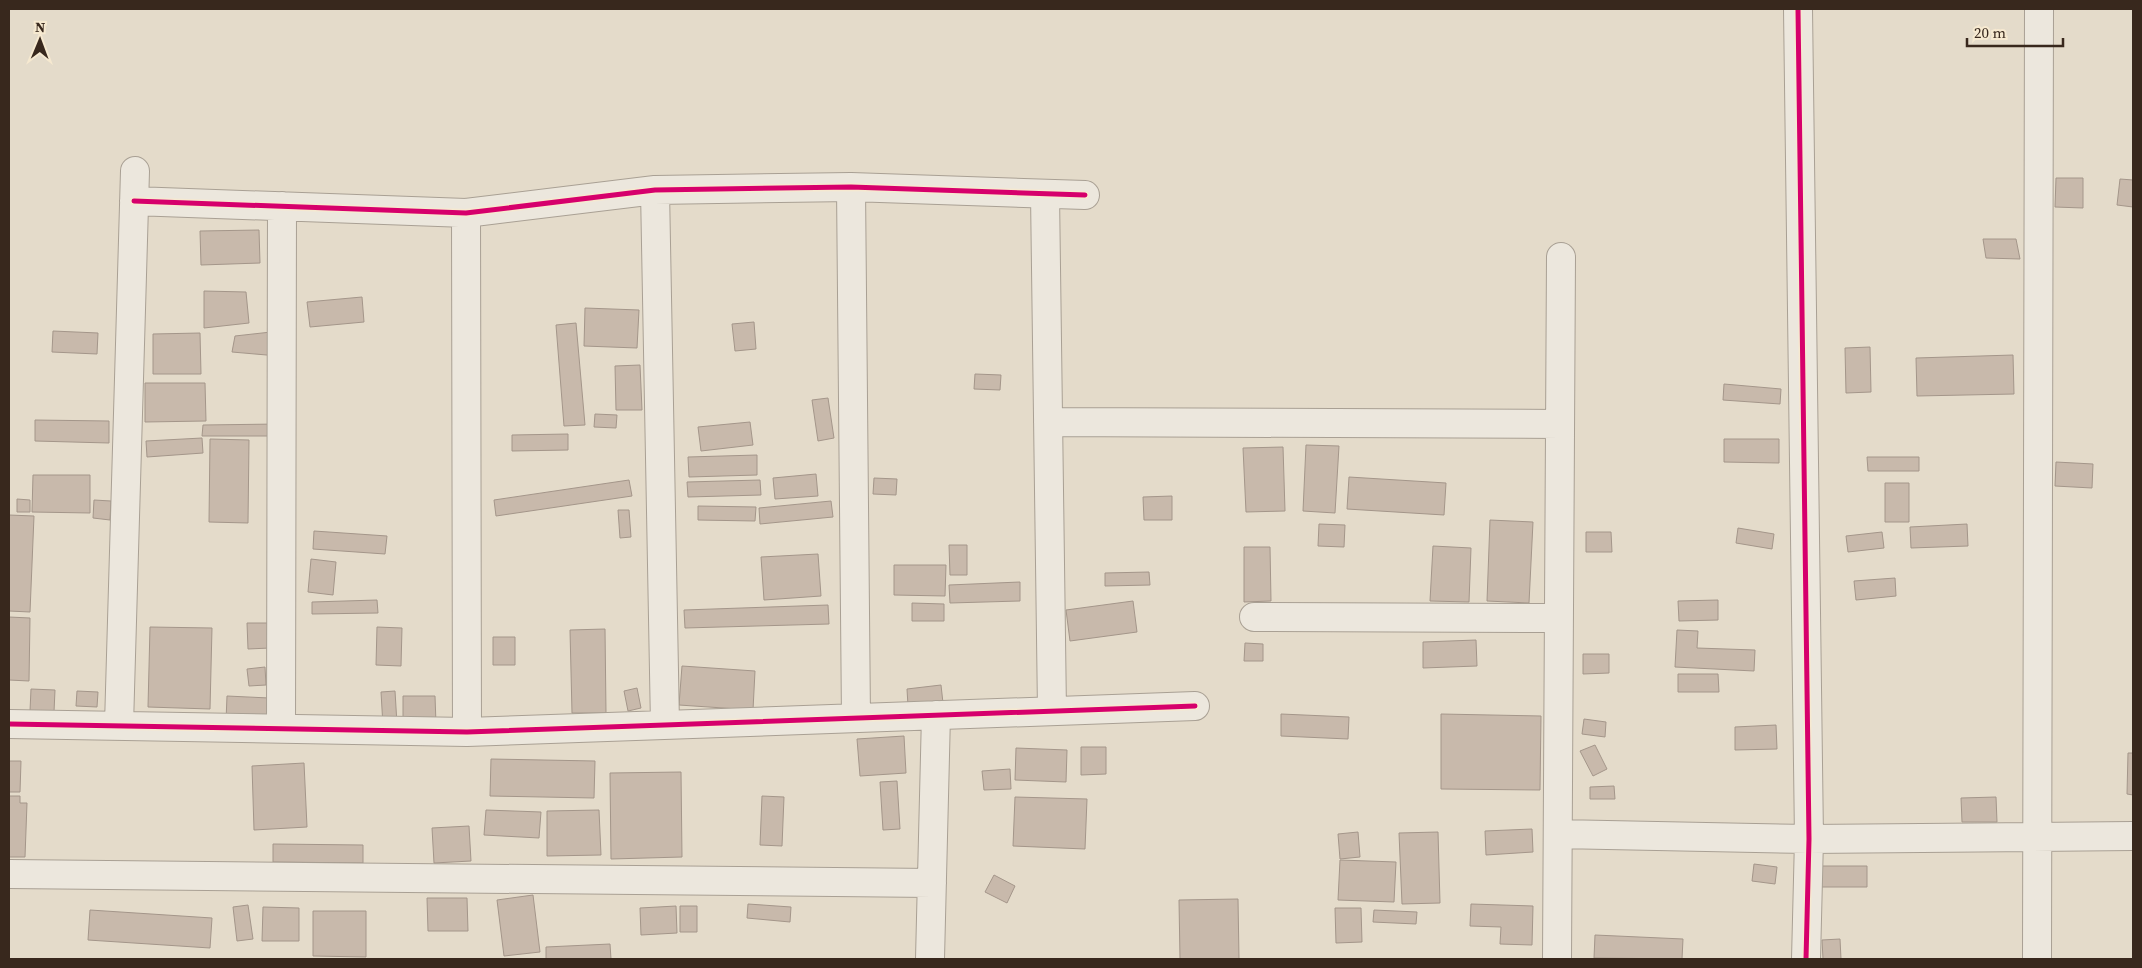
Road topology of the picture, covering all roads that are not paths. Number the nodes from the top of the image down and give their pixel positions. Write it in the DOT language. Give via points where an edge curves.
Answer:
graph roads {
  1 [pos="1798,9"];
  2 [pos="2039,9"];
  3 [pos="135,171"];
  4 [pos="851,186"];
  5 [pos="655,190"];
  6 [pos="1044,194"];
  7 [pos="1085,195"];
  8 [pos="134,201"];
  9 [pos="282,206"];
  10 [pos="466,213"];
  11 [pos="1561,257"];
  12 [pos="1048,422"];
  13 [pos="1560,424"];
  14 [pos="1254,617"];
  15 [pos="1559,618"];
  16 [pos="1194,706"];
  17 [pos="1052,711"];
  18 [pos="936,715"];
  19 [pos="856,718"];
  20 [pos="9,724"];
  21 [pos="119,725"];
  22 [pos="665,725"];
  23 [pos="281,728"];
  24 [pos="467,732"];
  25 [pos="1558,834"];
  26 [pos="2037,836"];
  27 [pos="2133,836"];
  28 [pos="1809,839"];
  29 [pos="9,874"];
  30 [pos="932,883"];
  31 [pos="930,959"];
  32 [pos="1558,959"];
  33 [pos="1806,959"];
  34 [pos="2037,959"];
  1 -- 28 [label="street"];
  2 -- 26 [label="street"];
  3 -- 8 [label="street"];
  4 -- 5 [label="street"];
  4 -- 6 [label="street"];
  4 -- 19 [label="street"];
  5 -- 10 [label="street"];
  5 -- 22 [label="street"];
  6 -- 7 [label="street"];
  6 -- 12 [label="street"];
  8 -- 9 [label="street"];
  8 -- 21 [label="street"];
  9 -- 10 [label="street"];
  9 -- 23 [label="street"];
  10 -- 24 [label="street"];
  11 -- 13 [label="street"];
  12 -- 13 [label="street"];
  12 -- 17 [label="street"];
  13 -- 15 [label="street"];
  14 -- 15 [label="street"];
  15 -- 25 [label="street"];
  16 -- 17 [label="street"];
  17 -- 18 [label="street"];
  18 -- 19 [label="street"];
  18 -- 30 [label="street"];
  19 -- 22 [label="street"];
  20 -- 21 [label="street"];
  21 -- 23 [label="street"];
  22 -- 24 [label="street"];
  23 -- 24 [label="street"];
  25 -- 28 [label="street"];
  25 -- 32 [label="street"];
  26 -- 27 [label="street"];
  26 -- 28 [label="street"];
  26 -- 34 [label="street"];
  28 -- 33 [label="street"];
  29 -- 30 [label="street"];
  30 -- 31 [label="street"];
}
